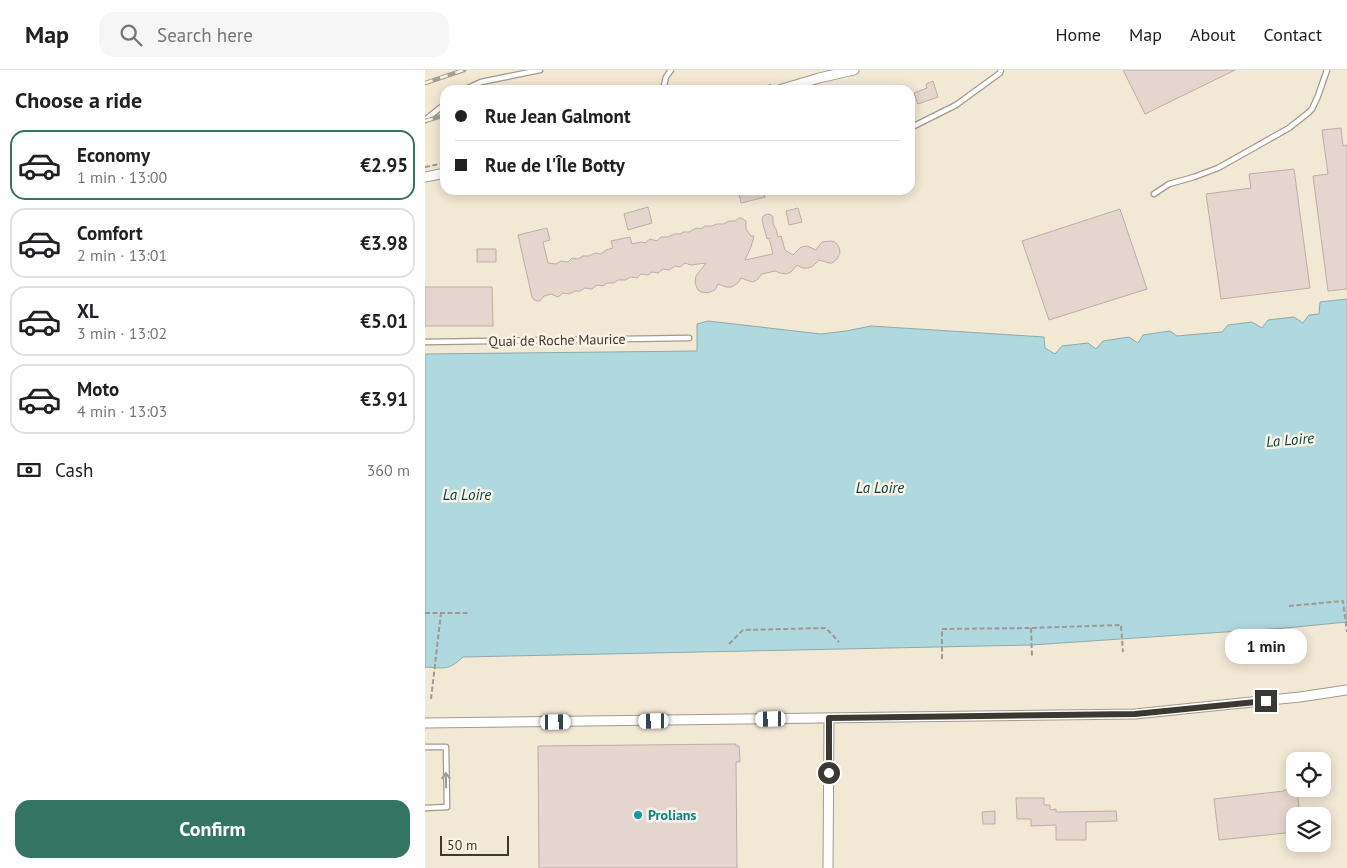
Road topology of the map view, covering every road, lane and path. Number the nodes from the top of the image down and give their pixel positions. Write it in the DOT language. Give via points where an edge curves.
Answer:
graph roads {
  1 [pos="540,70"];
  2 [pos="671,70"];
  3 [pos="854,70"];
  4 [pos="1001,70"];
  5 [pos="1327,70"];
  6 [pos="475,85"];
  7 [pos="664,85"];
  8 [pos="796,85"];
  9 [pos="440,108"];
  10 [pos="425,120"];
  11 [pos="915,126"];
  12 [pos="440,164"];
  13 [pos="425,167"];
  14 [pos="440,174"];
  15 [pos="425,177"];
  16 [pos="1154,194"];
  17 [pos="689,338"];
  18 [pos="425,342"];
  19 [pos="1289,606"];
  20 [pos="470,612"];
  21 [pos="425,613"];
  22 [pos="441,613"];
  23 [pos="1031,628"];
  24 [pos="1347,632"];
  25 [pos="839,642"];
  26 [pos="729,644"];
  27 [pos="1123,652"];
  28 [pos="1032,656"];
  29 [pos="942,659"];
  30 [pos="1347,690"];
  31 [pos="431,700"];
  32 [pos="829,718"];
  33 [pos="425,724"];
  34 [pos="425,747"];
  35 [pos="425,808"];
  36 [pos="828,868"];
  1 -- 6 [label="lane"];
  2 -- 7 [label="lane"];
  3 -- 8 [label="street"];
  4 -- 11 [label="lane" via="956,105"];
  5 -- 16 [label="lane" via="1312,109 1295,123 1218,168 1169,184"];
  9 -- 10 [label="lane"];
  12 -- 13 [label="path"];
  14 -- 15 [label="street"];
  17 -- 18 [label="lane, Quai de Roche Maurice"];
  19 -- 24 [label="path" via="1343,601"];
  20 -- 22 [label="path"];
  21 -- 22 [label="path"];
  22 -- 31 [label="path"];
  23 -- 27 [label="path" via="1121,625"];
  23 -- 28 [label="path"];
  23 -- 29 [label="path" via="942,628"];
  25 -- 26 [label="path" via="826,628 743,630"];
  30 -- 32 [label="street" via="1145,714"];
  32 -- 33 [label="street"];
  32 -- 36 [label="street"];
  35 -- 34 [label="lane, one-way" via="447,807 446,747"];
}
